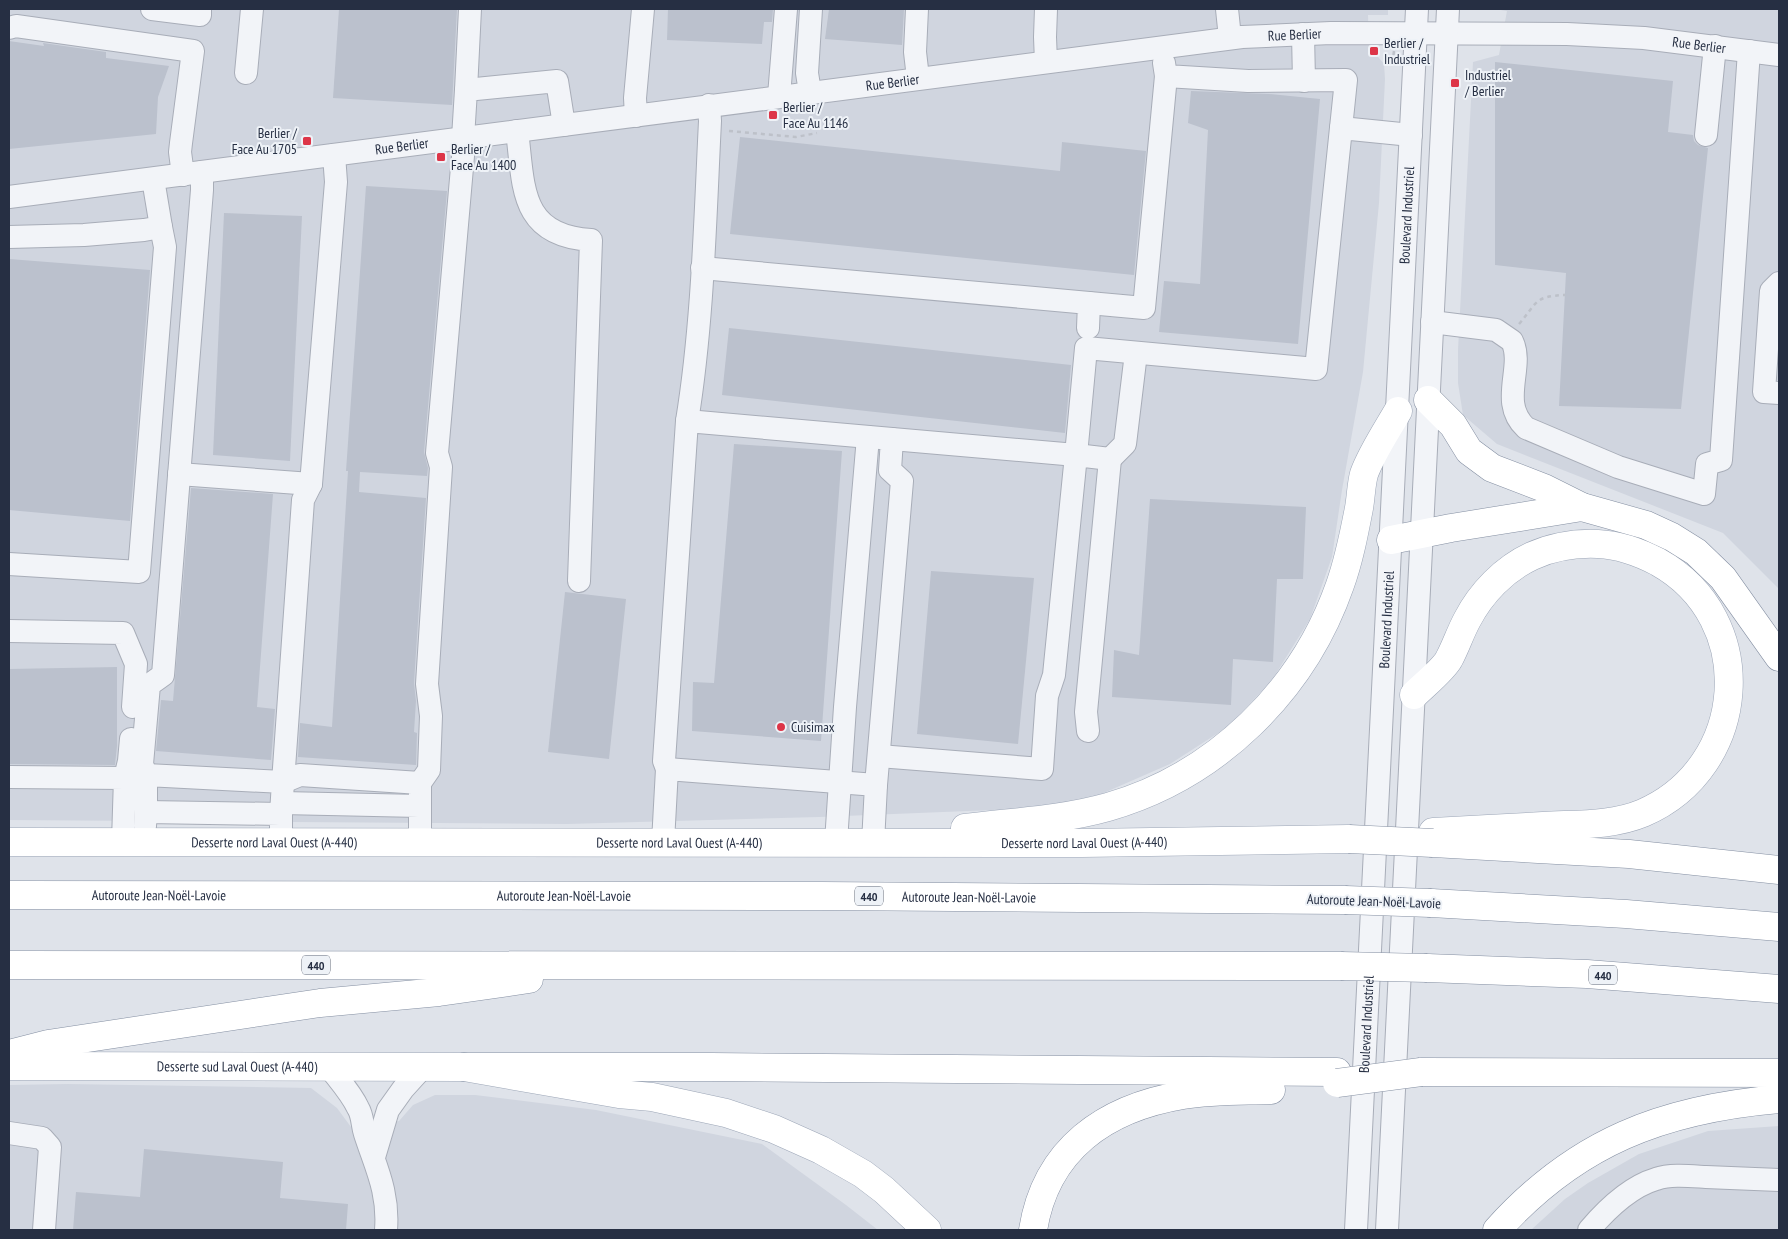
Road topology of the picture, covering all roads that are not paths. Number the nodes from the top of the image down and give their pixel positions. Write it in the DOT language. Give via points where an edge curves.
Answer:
graph roads {
  1 [pos="152,9"];
  2 [pos="200,9"];
  3 [pos="252,9"];
  4 [pos="470,9"];
  5 [pos="643,9"];
  6 [pos="786,9"];
  7 [pos="811,9"];
  8 [pos="917,9"];
  9 [pos="1046,9"];
  10 [pos="1227,9"];
  11 [pos="1417,9"];
  12 [pos="1448,9"];
  13 [pos="9,28"];
  14 [pos="1303,34"];
  15 [pos="1446,34"];
  16 [pos="1415,35"];
  17 [pos="1230,38"];
  18 [pos="1715,46"];
  19 [pos="1160,47"];
  20 [pos="1750,51"];
  21 [pos="1779,55"];
  22 [pos="1046,62"];
  23 [pos="246,73"];
  24 [pos="1166,76"];
  25 [pos="918,78"];
  26 [pos="1304,80"];
  27 [pos="466,90"];
  28 [pos="810,92"];
  29 [pos="780,96"];
  30 [pos="709,105"];
  31 [pos="636,116"];
  32 [pos="564,125"];
  33 [pos="1341,128"];
  34 [pos="517,131"];
  35 [pos="1706,135"];
  36 [pos="1411,136"];
  37 [pos="463,138"];
  38 [pos="334,155"];
  39 [pos="193,173"];
  40 [pos="153,179"];
  41 [pos="9,197"];
  42 [pos="161,227"];
  43 [pos="9,237"];
  44 [pos="702,268"];
  45 [pos="1779,283"];
  46 [pos="1089,303"];
  47 [pos="1432,322"];
  48 [pos="1088,328"];
  49 [pos="1136,353"];
  50 [pos="1779,393"];
  51 [pos="1428,400"];
  52 [pos="1398,410"];
  53 [pos="687,422"];
  54 [pos="868,437"];
  55 [pos="892,439"];
  56 [pos="1076,455"];
  57 [pos="1110,459"];
  58 [pos="179,474"];
  59 [pos="310,484"];
  60 [pos="1582,507"];
  61 [pos="1422,534"];
  62 [pos="1391,540"];
  63 [pos="9,564"];
  64 [pos="579,581"];
  65 [pos="9,631"];
  66 [pos="1779,658"];
  67 [pos="1414,694"];
  68 [pos="1088,731"];
  69 [pos="879,756"];
  70 [pos="667,769"];
  71 [pos="136,776"];
  72 [pos="9,777"];
  73 [pos="840,783"];
  74 [pos="420,784"];
  75 [pos="876,786"];
  76 [pos="282,800"];
  77 [pos="420,806"];
  78 [pos="146,812"];
  79 [pos="1433,838"];
  80 [pos="9,842"];
  81 [pos="134,842"];
  82 [pos="281,842"];
  83 [pos="420,842"];
  84 [pos="663,842"];
  85 [pos="859,842"];
  86 [pos="1779,870"];
  87 [pos="9,895"];
  88 [pos="1779,927"];
  89 [pos="9,964"];
  90 [pos="622,965"];
  91 [pos="1779,989"];
  92 [pos="9,1054"];
  93 [pos="9,1066"];
  94 [pos="329,1067"];
  95 [pos="423,1067"];
  96 [pos="464,1067"];
  97 [pos="1779,1073"];
  98 [pos="1337,1078"];
  99 [pos="1779,1099"];
  100 [pos="9,1133"];
  101 [pos="374,1157"];
  102 [pos="1779,1180"];
  103 [pos="44,1230"];
  104 [pos="386,1230"];
  105 [pos="927,1230"];
  106 [pos="1033,1230"];
  107 [pos="1356,1230"];
  108 [pos="1387,1230"];
  109 [pos="1497,1230"];
  110 [pos="1589,1230"];
  1 -- 2 [label="street" via="200,15"];
  3 -- 23 [label="street"];
  4 -- 27 [label="street"];
  5 -- 31 [label="street"];
  6 -- 29 [label="street"];
  7 -- 28 [label="street" via="807,73"];
  8 -- 25 [label="street" via="915,52"];
  9 -- 22 [label="street"];
  10 -- 17 [label="street"];
  11 -- 16 [label="street, Boulevard Industriel"];
  12 -- 15 [label="street"];
  13 -- 39 [label="street" via="16,26 193,50 180,152"];
  14 -- 16 [label="street, Rue Berlier"];
  14 -- 17 [label="street, Rue Berlier"];
  14 -- 26 [label="street"];
  15 -- 16 [label="street, Rue Berlier"];
  15 -- 18 [label="street, Rue Berlier" via="1575,34"];
  15 -- 47 [label="street"];
  16 -- 36 [label="street, Boulevard Industriel"];
  17 -- 19 [label="street, Rue Berlier"];
  18 -- 20 [label="street, Rue Berlier"];
  18 -- 35 [label="street"];
  19 -- 22 [label="street, Rue Berlier"];
  19 -- 24 [label="street"];
  20 -- 21 [label="street, Rue Berlier"];
  20 -- 47 [label="street" via="1720,460 1707,464 1704,494 1618,467 1526,428 1518,419 1513,404 1515,352 1512,341 1496,330"];
  22 -- 25 [label="street, Rue Berlier"];
  24 -- 26 [label="street" via="1248,81"];
  24 -- 46 [label="street" via="1144,308"];
  25 -- 28 [label="street, Rue Berlier"];
  26 -- 33 [label="street" via="1346,80"];
  27 -- 32 [label="street" via="557,81"];
  27 -- 37 [label="street"];
  28 -- 29 [label="street, Rue Berlier"];
  29 -- 30 [label="street, Rue Berlier"];
  30 -- 31 [label="street, Rue Berlier"];
  30 -- 44 [label="street"];
  31 -- 32 [label="street, Rue Berlier"];
  32 -- 34 [label="street, Rue Berlier"];
  33 -- 36 [label="street"];
  33 -- 49 [label="street" via="1316,369"];
  34 -- 37 [label="street, Rue Berlier"];
  34 -- 64 [label="street" via="526,196 537,219 542,225 565,236 590,240"];
  36 -- 52 [label="street, Boulevard Industriel"];
  37 -- 38 [label="street, Rue Berlier"];
  37 -- 74 [label="street" via="437,453 441,467 427,684 431,716 429,770"];
  38 -- 39 [label="street, Rue Berlier"];
  38 -- 59 [label="street" via="336,182"];
  39 -- 40 [label="street, Rue Berlier"];
  39 -- 58 [label="street" via="202,200"];
  40 -- 41 [label="street, Rue Berlier"];
  40 -- 42 [label="street"];
  42 -- 43 [label="street" via="84,235"];
  42 -- 63 [label="street" via="165,247 139,572"];
  44 -- 46 [label="street"];
  44 -- 53 [label="street" via="694,376"];
  45 -- 50 [label="street" via="1771,291 1764,392"];
  46 -- 48 [label="street"];
  47 -- 51 [label="street"];
  49 -- 56 [label="street" via="1086,348"];
  49 -- 57 [label="street" via="1125,444"];
  51 -- 60 [label="main road" via="1480,460"];
  51 -- 61 [label="street"];
  52 -- 62 [label="street, Boulevard Industriel"];
  52 -- 85 [label="main road" via="1364,474 1346,568 1325,623 1283,690 1228,744 1166,784 1108,807 1059,817"];
  53 -- 54 [label="street"];
  53 -- 70 [label="street" via="664,761"];
  54 -- 55 [label="street"];
  54 -- 73 [label="street"];
  55 -- 56 [label="street"];
  55 -- 69 [label="street" via="890,470 902,481"];
  56 -- 57 [label="street"];
  56 -- 69 [label="street" via="1054,675 1047,696 1042,769"];
  57 -- 68 [label="street" via="1086,712"];
  58 -- 59 [label="street"];
  58 -- 71 [label="street" via="162,675 148,685 142,764"];
  59 -- 76 [label="street" via="304,500"];
  60 -- 61 [label="main road"];
  60 -- 66 [label="main road" via="1646,525 1696,552 1728,584"];
  61 -- 62 [label="main road"];
  61 -- 67 [label="street"];
  62 -- 107 [label="street, Boulevard Industriel"];
  65 -- 71 [label="street" via="123,633 136,664 129,761"];
  67 -- 79 [label="main road" via="1449,661 1472,610 1494,583 1533,556 1578,545 1605,544 1629,550 1675,573 1695,592 1711,615 1722,640 1728,667 1726,713 1718,739 1698,773 1665,802 1641,814 1600,823"];
  67 -- 108 [label="street"];
  69 -- 75 [label="street"];
  70 -- 73 [label="street"];
  70 -- 84 [label="street"];
  71 -- 72 [label="street"];
  71 -- 76 [label="street"];
  71 -- 78 [label="street"];
  71 -- 81 [label="street"];
  73 -- 75 [label="street"];
  73 -- 85 [label="street"];
  74 -- 76 [label="street" via="300,775"];
  74 -- 77 [label="street"];
  75 -- 85 [label="street"];
  76 -- 77 [label="street"];
  76 -- 78 [label="street"];
  76 -- 82 [label="street"];
  77 -- 83 [label="street"];
  78 -- 81 [label="street"];
  79 -- 85 [label="main road, Desserte nord Laval Ouest (A-440), bridge" via="1082,843"];
  79 -- 86 [label="main road"];
  80 -- 81 [label="main road, Desserte nord Laval Ouest (A-440)"];
  81 -- 82 [label="main road, Desserte nord Laval Ouest (A-440)"];
  82 -- 83 [label="main road, Desserte nord Laval Ouest (A-440)"];
  83 -- 84 [label="main road, Desserte nord Laval Ouest (A-440)"];
  84 -- 85 [label="main road, Desserte nord Laval Ouest (A-440)"];
  87 -- 88 [label="main road, Autoroute Jean-Noël-Lavoie / 440, bridge" via="1345,900 1626,914"];
  89 -- 90 [label="main road, 440"];
  90 -- 91 [label="main road, 440, bridge" via="1341,966 1587,974"];
  90 -- 92 [label="main road" via="439,992 320,1003 48,1044"];
  93 -- 94 [label="main road, Desserte sud Laval Ouest (A-440)"];
  94 -- 95 [label="main road, Desserte sud Laval Ouest (A-440)"];
  94 -- 101 [label="street" via="359,1108"];
  95 -- 96 [label="main road, Desserte sud Laval Ouest (A-440)"];
  95 -- 101 [label="street" via="388,1110"];
  96 -- 98 [label="main road" via="711,1067"];
  96 -- 105 [label="main road" via="678,1102 750,1120 842,1161 884,1190"];
  97 -- 98 [label="main road, bridge" via="1421,1072"];
  98 -- 106 [label="main road" via="1272,1090 1183,1095 1149,1103 1113,1117 1083,1136 1055,1169 1041,1197"];
  99 -- 109 [label="main road" via="1690,1112 1614,1139 1558,1174"];
  100 -- 103 [label="street" via="42,1138 50,1148"];
  101 -- 104 [label="street" via="386,1204"];
  102 -- 110 [label="street" via="1656,1178 1610,1207"];
}
